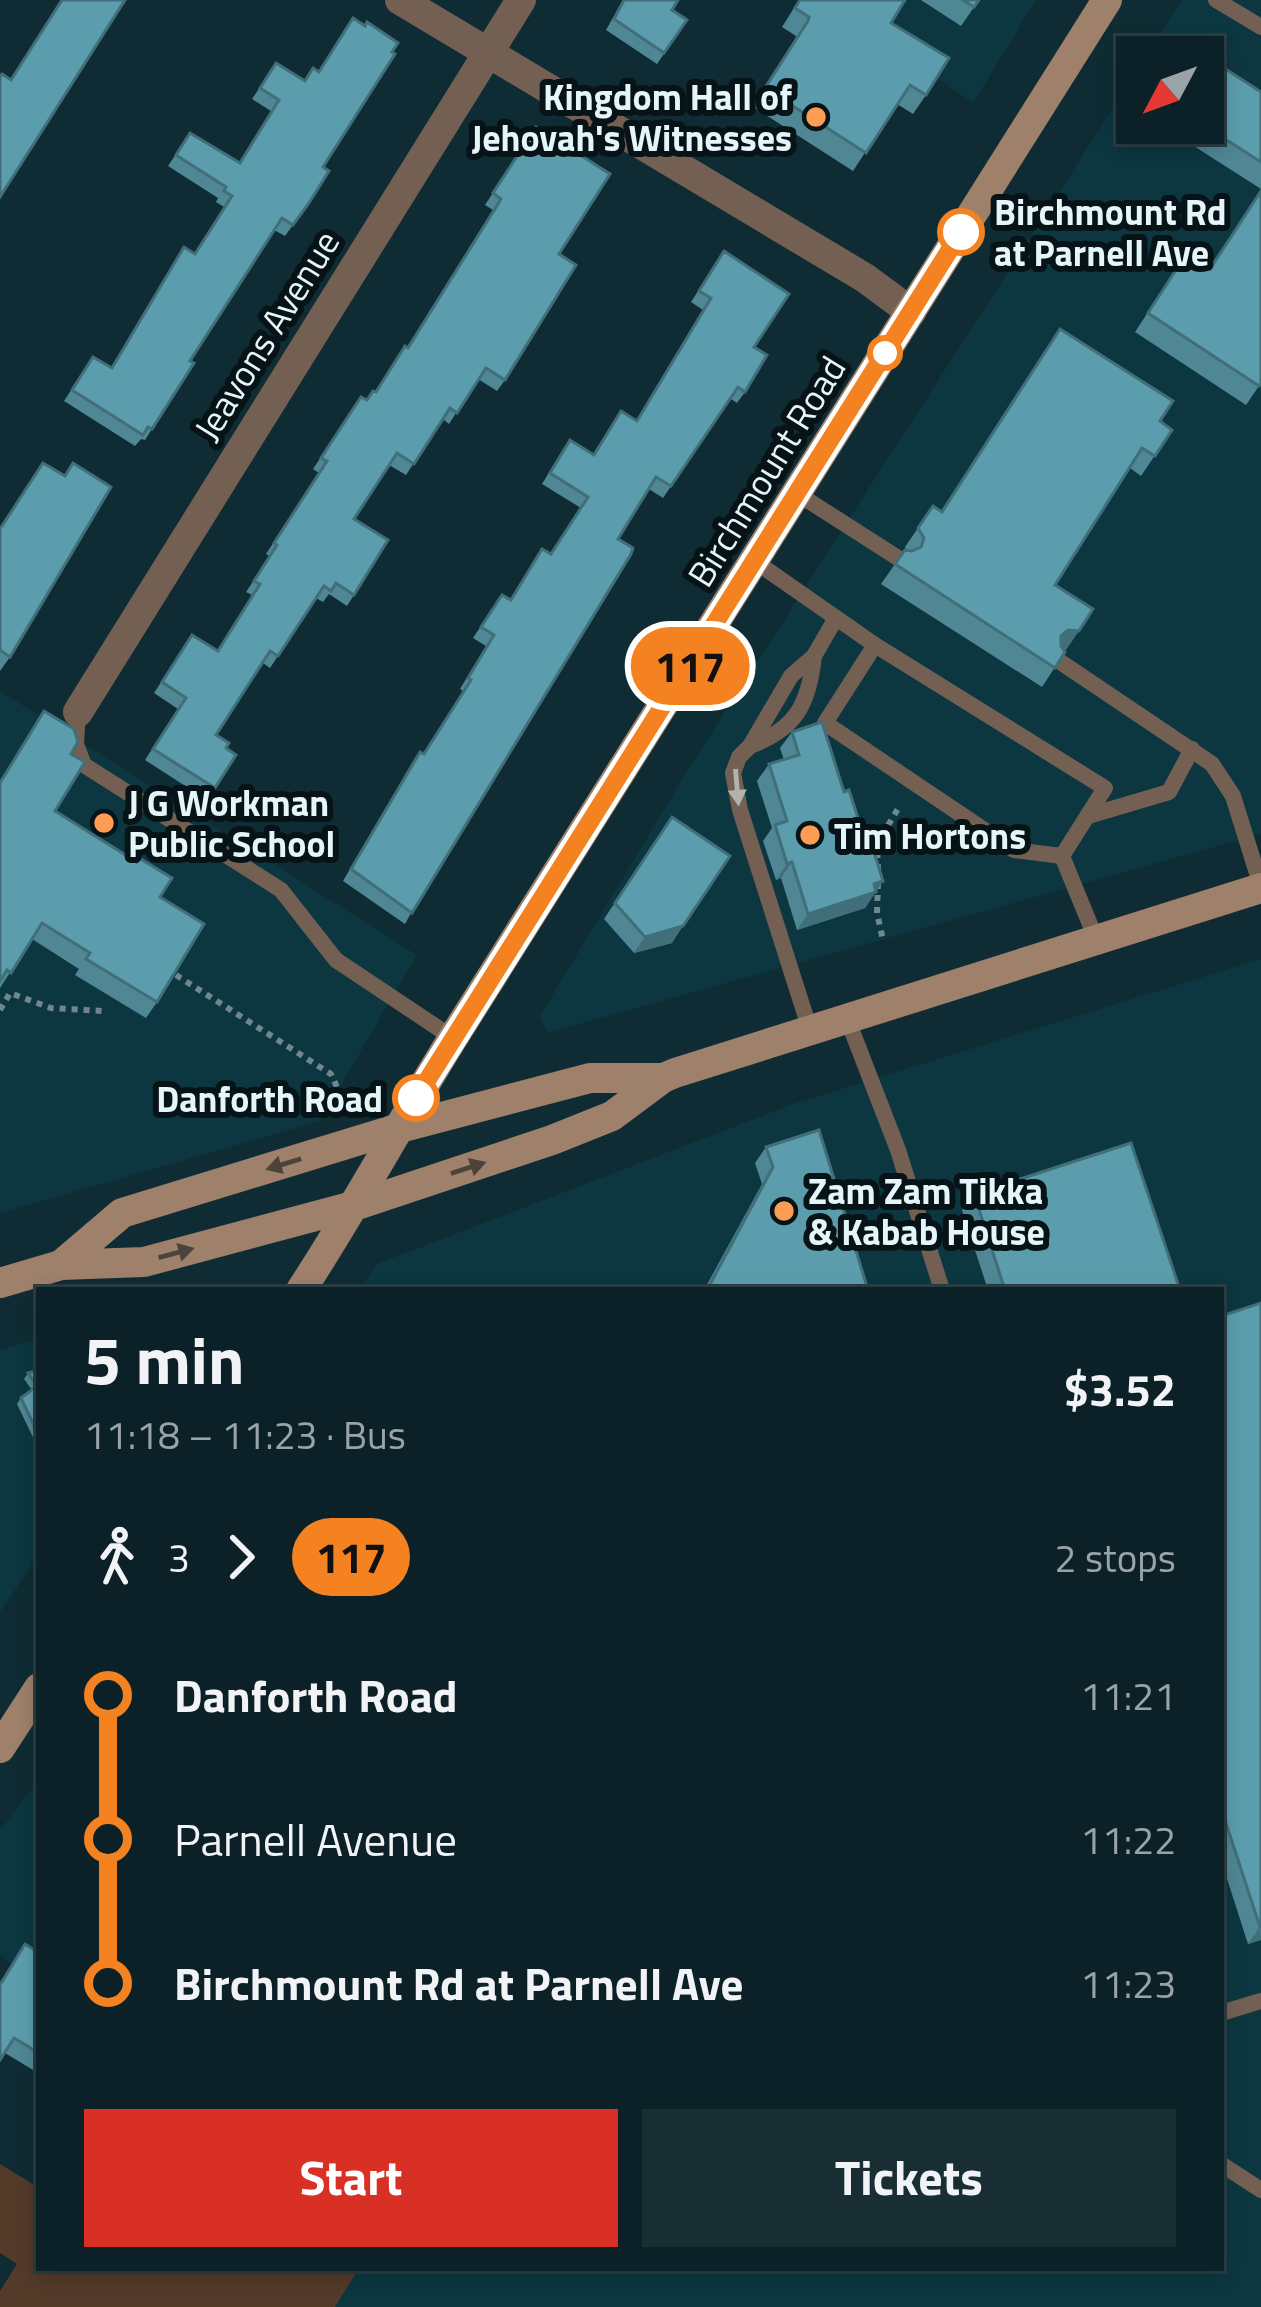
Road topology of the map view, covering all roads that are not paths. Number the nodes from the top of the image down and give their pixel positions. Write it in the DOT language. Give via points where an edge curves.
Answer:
graph roads {
  1 [pos="400,0"];
  2 [pos="521,0"];
  3 [pos="1108,0"];
  4 [pos="1216,0"];
  5 [pos="1261,27"];
  6 [pos="487,55"];
  7 [pos="911,312"];
  8 [pos="798,494"];
  9 [pos="898,558"];
  10 [pos="756,562"];
  11 [pos="836,619"];
  12 [pos="875,645"];
  13 [pos="1059,661"];
  14 [pos="78,712"];
  15 [pos="1192,749"];
  16 [pos="1088,816"];
  17 [pos="1062,856"];
  18 [pos="1261,887"];
  19 [pos="1096,939"];
  20 [pos="847,1018"];
  21 [pos="810,1030"];
  22 [pos="453,1038"];
  23 [pos="663,1078"];
  24 [pos="396,1130"];
  25 [pos="357,1205"];
  26 [pos="61,1265"];
  27 [pos="0,1283"];
  28 [pos="303,1287"];
  29 [pos="941,1287"];
  30 [pos="36,1693"];
  31 [pos="0,1748"];
  32 [pos="1261,2000"];
  33 [pos="1224,2012"];
  34 [pos="1224,2166"];
  35 [pos="1261,2190"];
  1 -- 6 [label="street"];
  2 -- 6 [label="street, Jeavons Avenue"];
  3 -- 7 [label="main road, Birchmount Road"];
  4 -- 5 [label="lane"];
  6 -- 7 [label="street"];
  6 -- 14 [label="street, Jeavons Avenue"];
  7 -- 8 [label="main road, Birchmount Road"];
  8 -- 9 [label="lane"];
  8 -- 10 [label="main road, Birchmount Road"];
  10 -- 11 [label="lane"];
  10 -- 22 [label="main road, Birchmount Road"];
  11 -- 12 [label="lane"];
  11 -- 21 [label="lane, one-way" via="791,676 734,773"];
  12 -- 16 [label="lane" via="1105,788"];
  12 -- 17 [label="lane" via="825,723 1014,850"];
  13 -- 15 [label="lane"];
  14 -- 22 [label="lane" via="84,765 280,890 337,960"];
  15 -- 16 [label="lane" via="1168,792"];
  15 -- 18 [label="lane" via="1233,796"];
  16 -- 17 [label="lane"];
  17 -- 19 [label="lane"];
  18 -- 19 [label="main road"];
  19 -- 20 [label="main road"];
  20 -- 21 [label="main road"];
  20 -- 29 [label="lane"];
  21 -- 23 [label="main road"];
  22 -- 24 [label="main road, Birchmount Road"];
  23 -- 24 [label="main road" via="590,1078"];
  25 -- 23 [label="main road, one-way" via="612,1116"];
  24 -- 25 [label="main road, Birchmount Road"];
  24 -- 26 [label="main road, one-way" via="122,1213"];
  26 -- 25 [label="main road, one-way" via="144,1262"];
  25 -- 28 [label="main road, Birchmount Road"];
  26 -- 27 [label="main road"];
  30 -- 31 [label="main road"];
  32 -- 33 [label="lane"];
  34 -- 35 [label="lane"];
}
